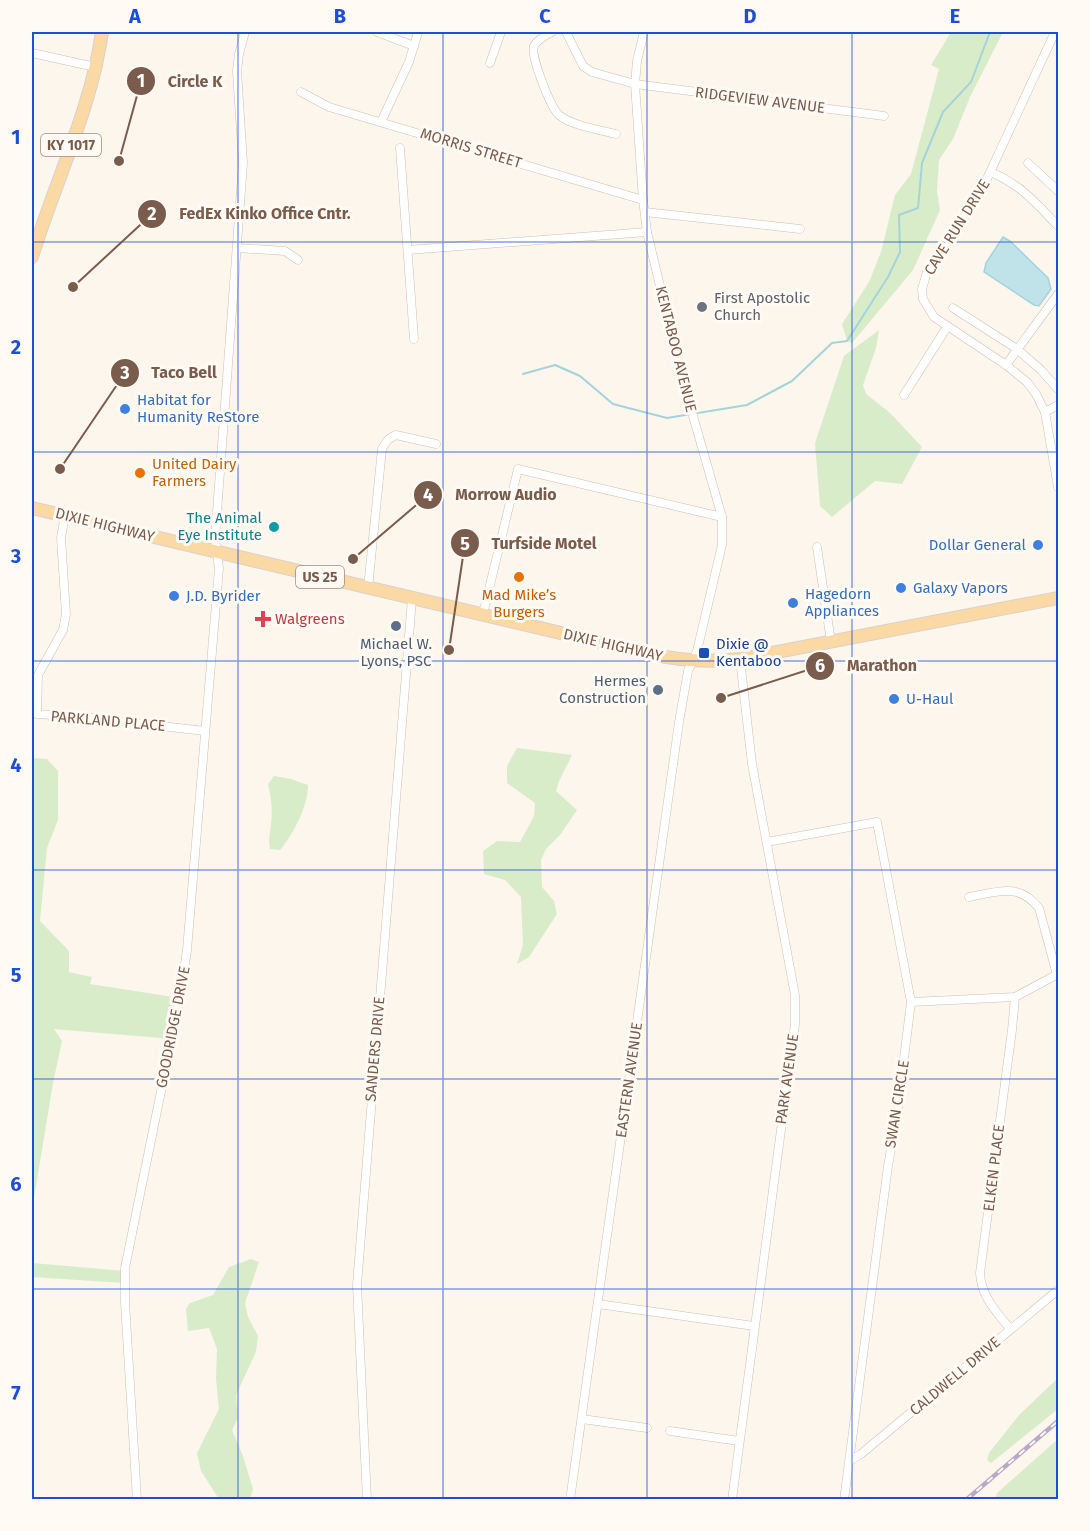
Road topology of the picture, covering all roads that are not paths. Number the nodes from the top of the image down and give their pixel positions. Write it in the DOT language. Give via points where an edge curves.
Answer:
graph roads {
  1 [pos="102,32"];
  2 [pos="245,32"];
  3 [pos="377,32"];
  4 [pos="418,32"];
  5 [pos="501,32"];
  6 [pos="552,32"];
  7 [pos="566,32"];
  8 [pos="644,32"];
  9 [pos="1055,32"];
  10 [pos="414,46"];
  11 [pos="32,53"];
  12 [pos="489,63"];
  13 [pos="95,67"];
  14 [pos="635,84"];
  15 [pos="301,92"];
  16 [pos="884,116"];
  17 [pos="381,122"];
  18 [pos="616,134"];
  19 [pos="400,148"];
  20 [pos="1028,163"];
  21 [pos="991,172"];
  22 [pos="1059,191"];
  23 [pos="643,200"];
  24 [pos="645,212"];
  25 [pos="1059,226"];
  26 [pos="800,229"];
  27 [pos="647,232"];
  28 [pos="237,248"];
  29 [pos="408,250"];
  30 [pos="32,257"];
  31 [pos="298,260"];
  32 [pos="1059,294"];
  33 [pos="952,308"];
  34 [pos="947,327"];
  35 [pos="414,339"];
  36 [pos="1017,349"];
  37 [pos="1006,364"];
  38 [pos="1058,389"];
  39 [pos="904,395"];
  40 [pos="1059,405"];
  41 [pos="1045,412"];
  42 [pos="436,444"];
  43 [pos="1059,487"];
  44 [pos="32,508"];
  45 [pos="65,514"];
  46 [pos="722,517"];
  47 [pos="817,547"];
  48 [pos="217,552"];
  49 [pos="368,588"];
  50 [pos="1059,598"];
  51 [pos="412,599"];
  52 [pos="483,614"];
  53 [pos="831,642"];
  54 [pos="740,659"];
  55 [pos="692,662"];
  56 [pos="205,731"];
  57 [pos="767,842"];
  58 [pos="969,897"];
  59 [pos="1058,975"];
  60 [pos="1015,997"];
  61 [pos="911,1002"];
  62 [pos="1059,1290"];
  63 [pos="598,1304"];
  64 [pos="754,1326"];
  65 [pos="1010,1329"];
  66 [pos="582,1419"];
  67 [pos="647,1428"];
  68 [pos="670,1431"];
  69 [pos="740,1441"];
  70 [pos="851,1460"];
  71 [pos="136,1500"];
  72 [pos="367,1500"];
  73 [pos="570,1500"];
  74 [pos="732,1500"];
  75 [pos="844,1500"];
  1 -- 13 [label="main road, KY 1017"];
  2 -- 28 [label="street, GOODRIDGE DRIVE" via="237,71 243,163"];
  3 -- 10 [label="street"];
  4 -- 10 [label="street"];
  5 -- 12 [label="street"];
  6 -- 18 [label="street" via="534,47 534,58 556,112 568,120"];
  7 -- 14 [label="street, RIDGEVIEW AVENUE" via="584,66"];
  8 -- 14 [label="street, KENTABOO AVENUE"];
  9 -- 21 [label="street, CAVE RUN DRIVE"];
  10 -- 17 [label="street"];
  11 -- 13 [label="street"];
  13 -- 30 [label="main road, KY 1017"];
  14 -- 16 [label="street, RIDGEVIEW AVENUE"];
  14 -- 23 [label="street, KENTABOO AVENUE"];
  15 -- 17 [label="street, MORRIS STREET" via="329,107"];
  17 -- 23 [label="street, MORRIS STREET"];
  19 -- 29 [label="street"];
  20 -- 22 [label="street"];
  21 -- 25 [label="street" via="1014,183"];
  21 -- 34 [label="street, CAVE RUN DRIVE" via="923,283 923,299 930,312"];
  23 -- 24 [label="street, KENTABOO AVENUE"];
  24 -- 26 [label="street"];
  24 -- 27 [label="street, KENTABOO AVENUE"];
  27 -- 29 [label="street"];
  27 -- 46 [label="street, KENTABOO AVENUE" via="683,381"];
  28 -- 31 [label="street" via="285,251"];
  28 -- 48 [label="street, GOODRIDGE DRIVE"];
  29 -- 35 [label="street"];
  32 -- 36 [label="street"];
  33 -- 36 [label="street"];
  34 -- 37 [label="street, CAVE RUN DRIVE"];
  34 -- 39 [label="street"];
  36 -- 37 [label="street"];
  36 -- 38 [label="street"];
  37 -- 41 [label="street, CAVE RUN DRIVE" via="1027,382"];
  40 -- 41 [label="street"];
  41 -- 43 [label="street, CAVE RUN DRIVE"];
  42 -- 49 [label="street" via="396,435 385,442"];
  44 -- 45 [label="main road, DIXIE HIGHWAY / US 25"];
  45 -- 48 [label="main road, DIXIE HIGHWAY / US 25"];
  45 -- 56 [label="street, PARKLAND PLACE" via="61,538 66,614 63,630 38,675 37,714"];
  46 -- 52 [label="street" via="518,469"];
  46 -- 55 [label="street, KENTABOO AVENUE" via="722,545"];
  47 -- 53 [label="street"];
  48 -- 49 [label="main road, DIXIE HIGHWAY / US 25"];
  48 -- 56 [label="street, GOODRIDGE DRIVE" via="219,568"];
  49 -- 51 [label="main road, DIXIE HIGHWAY / US 25"];
  50 -- 53 [label="main road, DIXIE HIGHWAY / US 25"];
  51 -- 52 [label="main road, DIXIE HIGHWAY / US 25"];
  51 -- 72 [label="street, SANDERS DRIVE" via="357,1275"];
  52 -- 55 [label="main road, DIXIE HIGHWAY / US 25"];
  53 -- 54 [label="main road, DIXIE HIGHWAY / US 25"];
  54 -- 55 [label="main road, DIXIE HIGHWAY / US 25"];
  54 -- 57 [label="street, PARK AVENUE" via="752,764"];
  55 -- 63 [label="street, EASTERN AVENUE" via="677,733"];
  56 -- 71 [label="street, GOODRIDGE DRIVE" via="184,975 125,1268"];
  57 -- 61 [label="street, SWAN CIRCLE" via="877,822"];
  57 -- 64 [label="street, PARK AVENUE" via="795,995 795,1024"];
  58 -- 59 [label="street" via="1010,890 1032,899 1039,908"];
  59 -- 60 [label="street"];
  60 -- 61 [label="street"];
  60 -- 65 [label="street, ELKEN PLACE" via="980,1274 985,1296"];
  61 -- 70 [label="street, SWAN CIRCLE"];
  62 -- 65 [label="street, CALDWELL DRIVE"];
  63 -- 64 [label="street"];
  63 -- 66 [label="street, EASTERN AVENUE"];
  64 -- 69 [label="street, PARK AVENUE"];
  65 -- 70 [label="street, CALDWELL DRIVE"];
  66 -- 67 [label="street"];
  66 -- 73 [label="street, EASTERN AVENUE"];
  68 -- 69 [label="street"];
  69 -- 74 [label="street, PARK AVENUE"];
  70 -- 75 [label="street, SWAN CIRCLE"];
}
